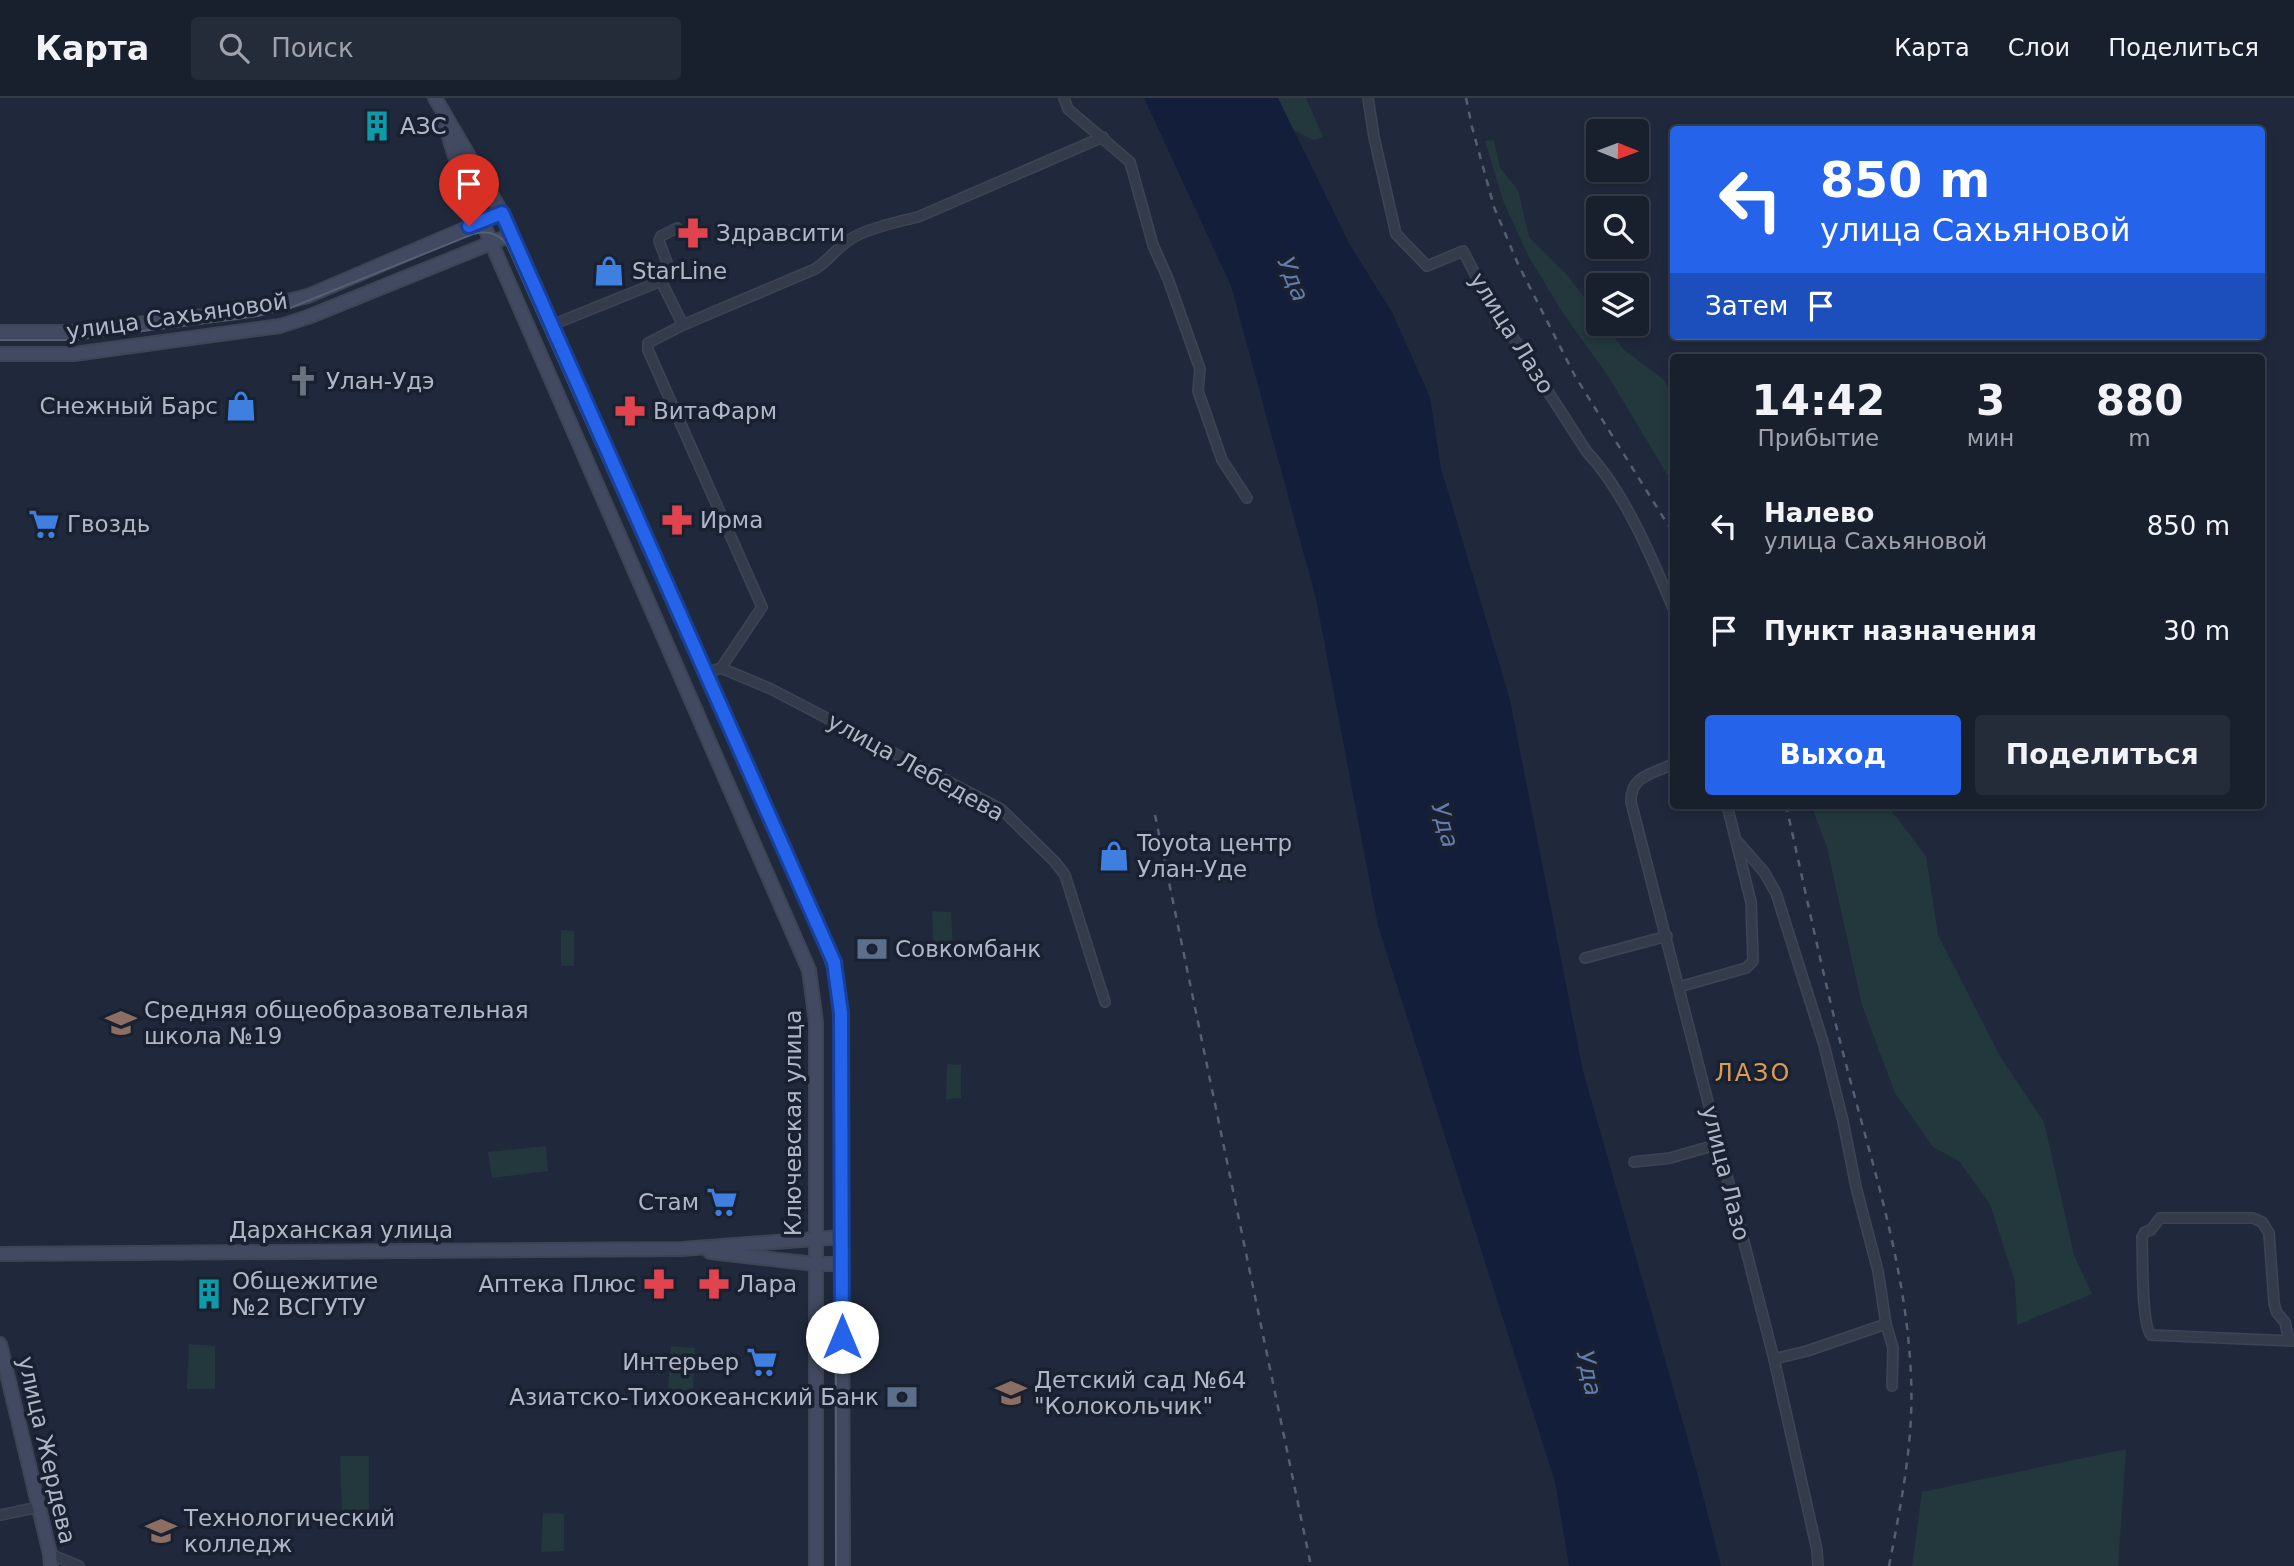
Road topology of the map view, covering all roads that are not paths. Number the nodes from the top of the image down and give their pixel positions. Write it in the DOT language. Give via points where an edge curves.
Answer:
graph roads {
  1 [pos="1064,98"];
  2 [pos="1368,98"];
  3 [pos="437,102"];
  4 [pos="1103,137"];
  5 [pos="482,220"];
  6 [pos="506,224"];
  7 [pos="677,228"];
  8 [pos="491,242"];
  9 [pos="662,281"];
  10 [pos="288,301"];
  11 [pos="294,322"];
  12 [pos="684,325"];
  13 [pos="552,326"];
  14 [pos="0,332"];
  15 [pos="0,354"];
  16 [pos="1247,498"];
  17 [pos="1670,601"];
  18 [pos="721,668"];
  19 [pos="706,673"];
  20 [pos="1670,765"];
  21 [pos="1728,809"];
  22 [pos="1737,841"];
  23 [pos="1667,936"];
  24 [pos="1585,958"];
  25 [pos="1679,987"];
  26 [pos="1105,1002"];
  27 [pos="1719,1144"];
  28 [pos="1634,1162"];
  29 [pos="842,1237"];
  30 [pos="815,1238"];
  31 [pos="682,1249"];
  32 [pos="0,1254"];
  33 [pos="815,1264"];
  34 [pos="842,1264"];
  35 [pos="1886,1324"];
  36 [pos="2292,1341"];
  37 [pos="0,1344"];
  38 [pos="1774,1359"];
  39 [pos="1892,1386"];
  40 [pos="39,1507"];
  41 [pos="0,1515"];
  42 [pos="51,1560"];
  43 [pos="79,1566"];
  44 [pos="816,1566"];
  45 [pos="843,1566"];
  46 [pos="1818,1566"];
  1 -- 4 [label="street" via="1068,109"];
  2 -- 17 [label="street, улица Лазо" via="1395,234 1427,266 1463,251 1487,297 1610,482"];
  3 -- 5 [label="main road, Ключевская улица"];
  3 -- 6 [label="main road, Ключевская улица"];
  4 -- 12 [label="street" via="918,217 849,240 815,269"];
  4 -- 16 [label="street" via="1130,162 1153,245 1200,369 1198,391 1222,460"];
  5 -- 6 [label="main road, улица Сахьяновой"];
  5 -- 8 [label="main road, Ключевская улица"];
  5 -- 10 [label="main road, улица Сахьяновой"];
  6 -- 8 [label="main road, улица Сахьяновой"];
  6 -- 13 [label="main road, Ключевская улица"];
  7 -- 9 [label="street" via="659,241 668,265"];
  8 -- 11 [label="main road, улица Сахьяновой"];
  8 -- 30 [label="main road, Ключевская улица" via="809,970 816,1023"];
  9 -- 12 [label="street"];
  9 -- 13 [label="street"];
  10 -- 11 [label="main road"];
  10 -- 14 [label="main road, улица Сахьяновой" via="238,312 71,332"];
  11 -- 15 [label="main road, улица Сахьяновой" via="74,354"];
  12 -- 18 [label="street" via="653,339 648,350 762,607"];
  13 -- 19 [label="main road, Ключевская улица"];
  18 -- 19 [label="street"];
  18 -- 26 [label="street, улица Лебедева" via="771,689 1001,809 1065,875"];
  19 -- 29 [label="main road, Ключевская улица" via="834,962 841,1013"];
  20 -- 23 [label="street, улица Лазо" via="1637,780 1630,791"];
  21 -- 22 [label="street"];
  22 -- 25 [label="street" via="1751,902 1753,961 1746,968"];
  22 -- 35 [label="street" via="1776,893 1824,1045 1878,1271"];
  23 -- 24 [label="street"];
  23 -- 25 [label="street, улица Лазо"];
  25 -- 27 [label="street, улица Лазо"];
  27 -- 28 [label="street" via="1670,1158"];
  27 -- 38 [label="street, улица Лазо"];
  29 -- 30 [label="main road, Дарханская улица"];
  29 -- 34 [label="main road, Ключевская улица"];
  30 -- 31 [label="main road, Дарханская улица"];
  30 -- 33 [label="main road, Ключевская улица"];
  31 -- 32 [label="main road, Дарханская улица"];
  31 -- 33 [label="main road, Дарханская улица"];
  33 -- 34 [label="main road, Дарханская улица"];
  33 -- 44 [label="main road, Ключевская улица"];
  34 -- 45 [label="main road, Ключевская улица"];
  35 -- 38 [label="street"];
  35 -- 39 [label="street" via="1893,1348"];
  36 -- 36 [label="street" via="2274,1303 2269,1233 2262,1222 2253,1218 2160,1218 2145,1232 2145,1312 2151,1335"];
  37 -- 40 [label="main road, улица Жердева"];
  38 -- 46 [label="street, улица Лазо"];
  40 -- 41 [label="street"];
  40 -- 42 [label="main road, улица Жердева"];
  42 -- 43 [label="street"];
}
